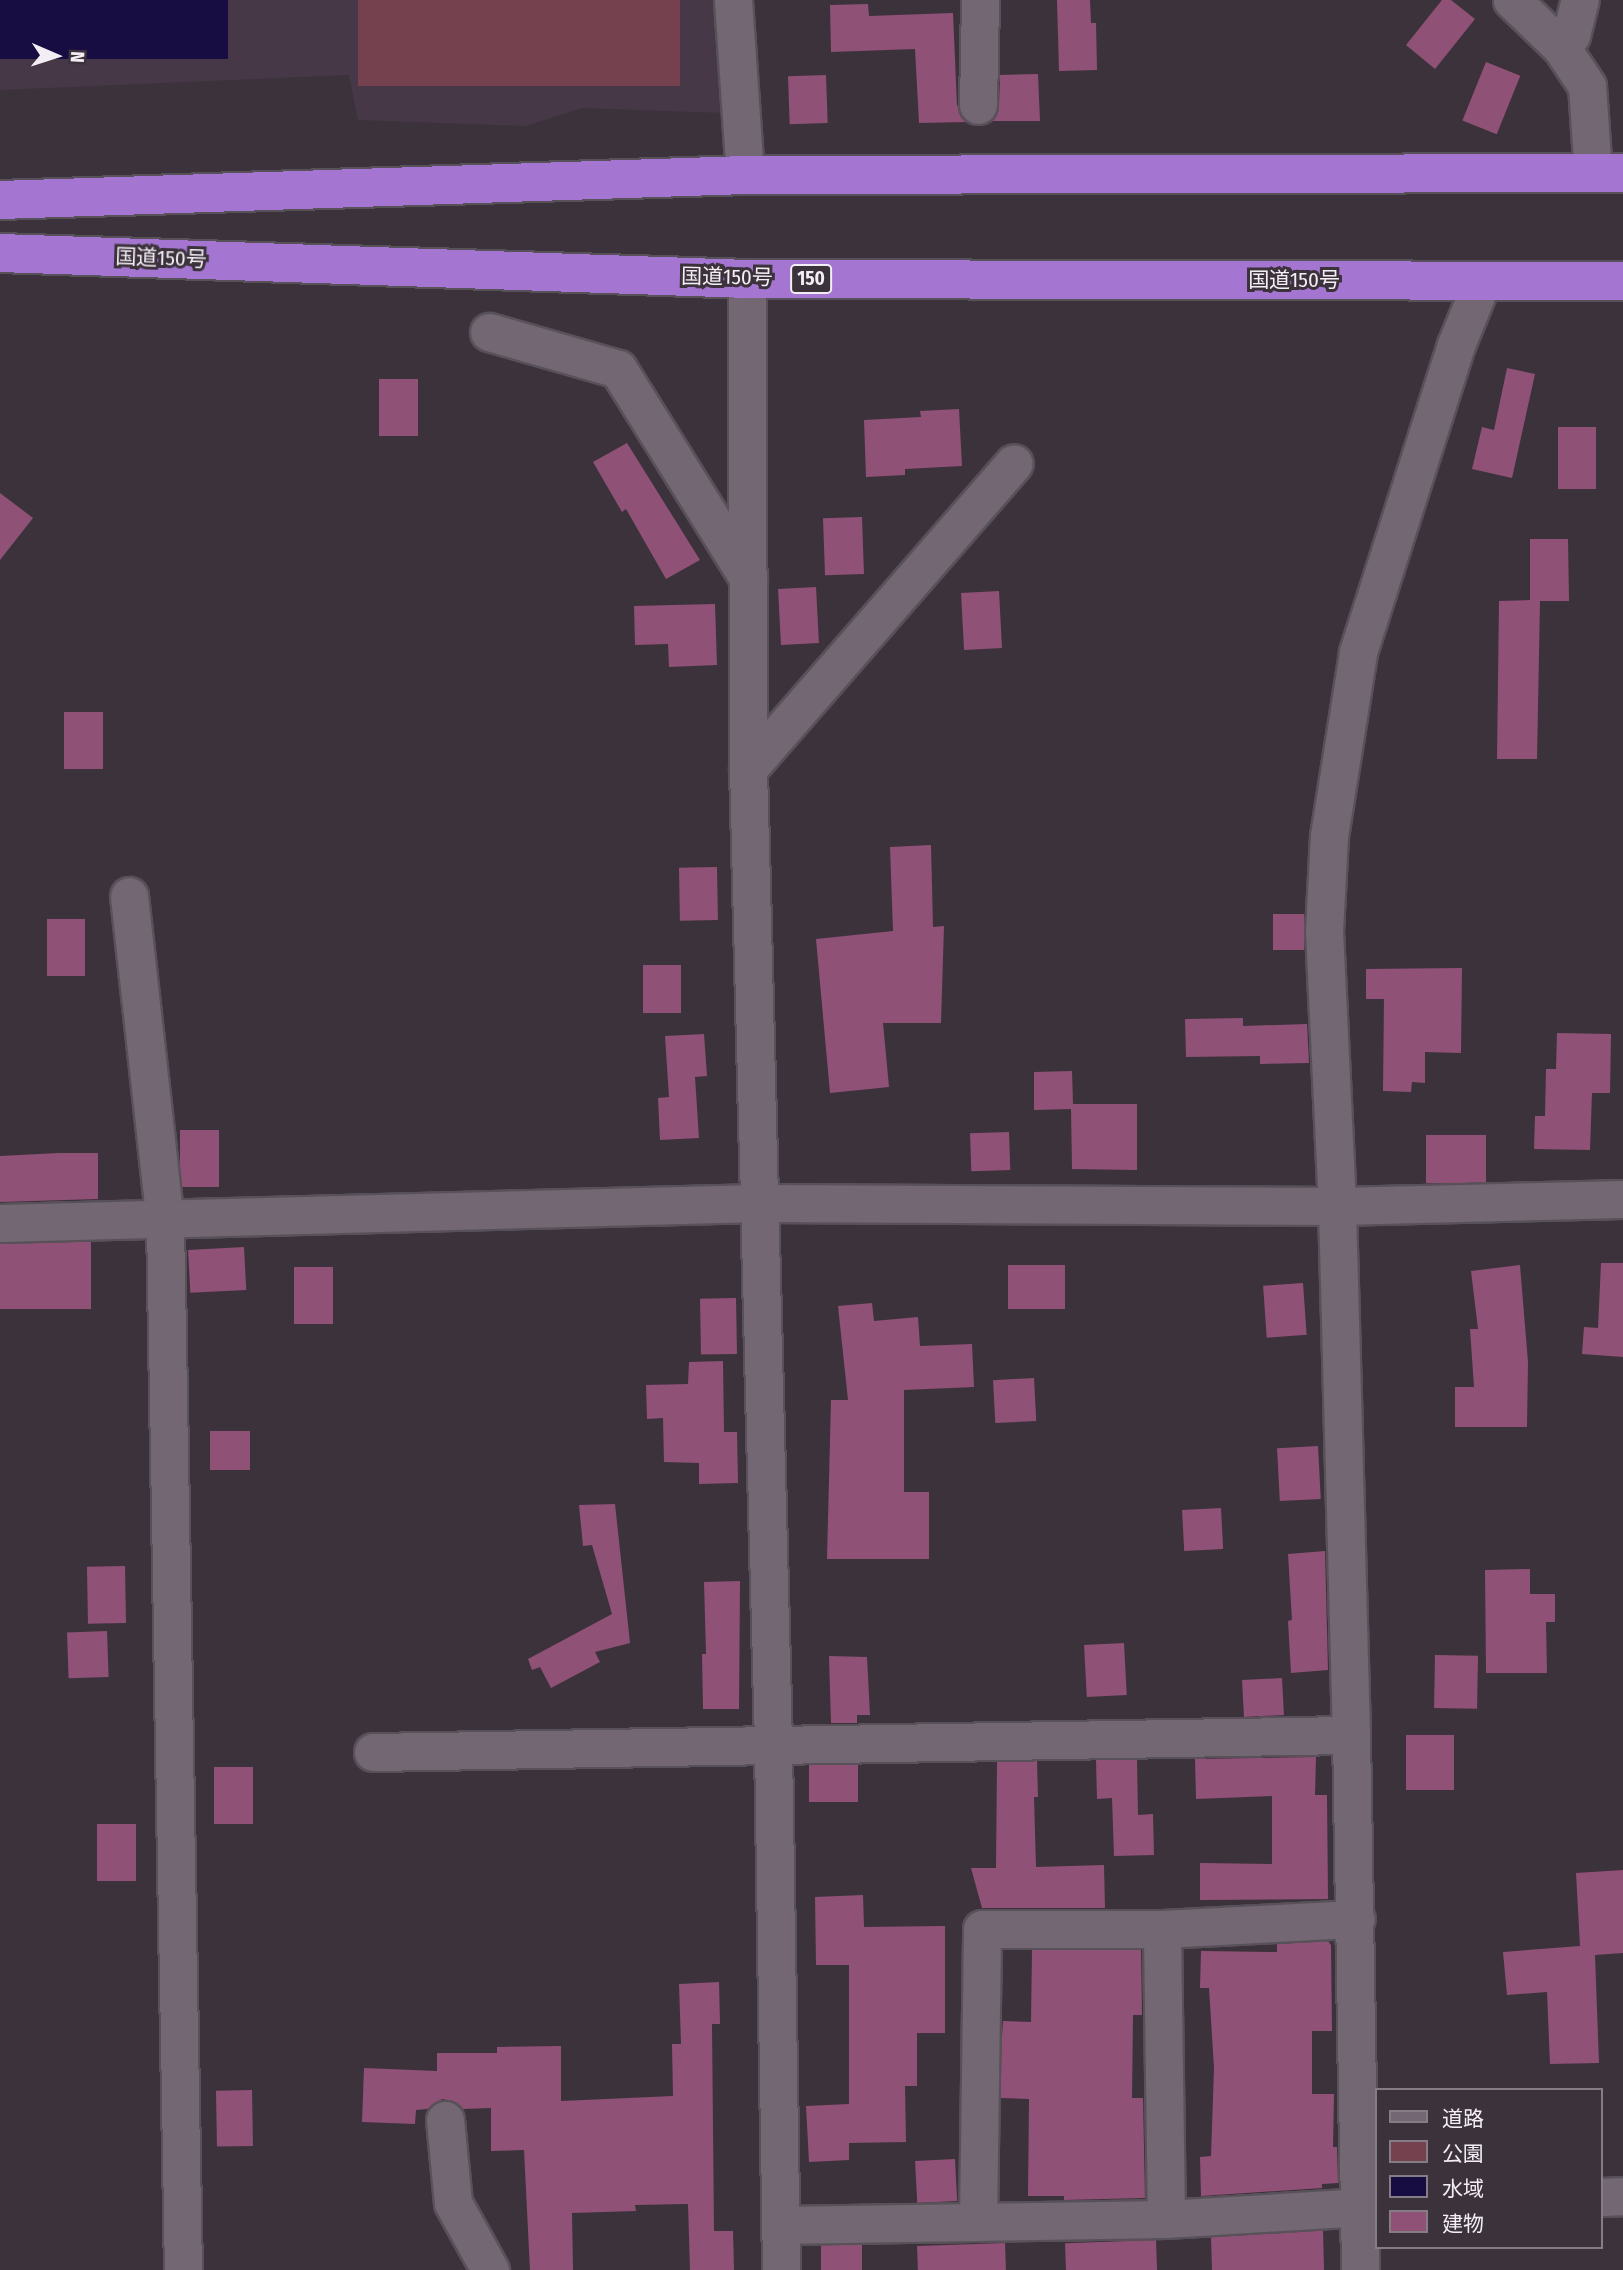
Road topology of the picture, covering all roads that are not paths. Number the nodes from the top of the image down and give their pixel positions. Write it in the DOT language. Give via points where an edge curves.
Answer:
graph roads {
  1 [pos="733,0"];
  2 [pos="980,0"];
  3 [pos="1511,0"];
  4 [pos="1580,0"];
  5 [pos="1561,47"];
  6 [pos="978,105"];
  7 [pos="1608,173"];
  8 [pos="744,175"];
  9 [pos="0,200"];
  10 [pos="0,253"];
  11 [pos="747,279"];
  12 [pos="1482,281"];
  13 [pos="1623,281"];
  14 [pos="489,332"];
  15 [pos="1014,463"];
  16 [pos="748,578"];
  17 [pos="748,769"];
  18 [pos="129,895"];
  19 [pos="1623,1199"];
  20 [pos="758,1203"];
  21 [pos="1337,1206"];
  22 [pos="165,1221"];
  23 [pos="0,1223"];
  24 [pos="1351,1735"];
  25 [pos="773,1744"];
  26 [pos="373,1752"];
  27 [pos="1356,1919"];
  28 [pos="1162,1929"];
  29 [pos="445,2120"];
  30 [pos="1623,2196"];
  31 [pos="1602,2197"];
  32 [pos="1369,2206"];
  33 [pos="1166,2219"];
  34 [pos="978,2222"];
  35 [pos="780,2225"];
  36 [pos="183,2270"];
  37 [pos="490,2270"];
  38 [pos="781,2270"];
  39 [pos="1360,2270"];
  1 -- 8 [label="street"];
  2 -- 6 [label="street"];
  3 -- 5 [label="street"];
  4 -- 5 [label="street" via="1571,35"];
  5 -- 7 [label="street" via="1587,86"];
  7 -- 8 [label="highway"];
  8 -- 9 [label="highway"];
  10 -- 11 [label="highway, 国道150号 / 150"];
  11 -- 12 [label="highway, 国道150号 / 150"];
  11 -- 16 [label="street"];
  12 -- 13 [label="highway, 国道150号 / 150"];
  12 -- 21 [label="street" via="1448,369 1358,652 1329,836 1324,931"];
  14 -- 16 [label="street" via="618,369"];
  15 -- 17 [label="street"];
  16 -- 17 [label="street"];
  17 -- 20 [label="street"];
  18 -- 22 [label="street"];
  19 -- 21 [label="street"];
  20 -- 21 [label="street"];
  20 -- 22 [label="street"];
  20 -- 25 [label="street"];
  21 -- 24 [label="street"];
  22 -- 23 [label="street"];
  22 -- 36 [label="street"];
  24 -- 25 [label="street"];
  24 -- 27 [label="street"];
  25 -- 26 [label="street"];
  25 -- 35 [label="street"];
  27 -- 28 [label="street"];
  27 -- 32 [label="street"];
  28 -- 33 [label="street"];
  28 -- 34 [label="street" via="982,1929"];
  29 -- 37 [label="street" via="453,2203"];
  30 -- 31 [label="street"];
  32 -- 33 [label="street"];
  32 -- 39 [label="street"];
  33 -- 34 [label="street"];
  34 -- 35 [label="street"];
  35 -- 38 [label="street"];
}
